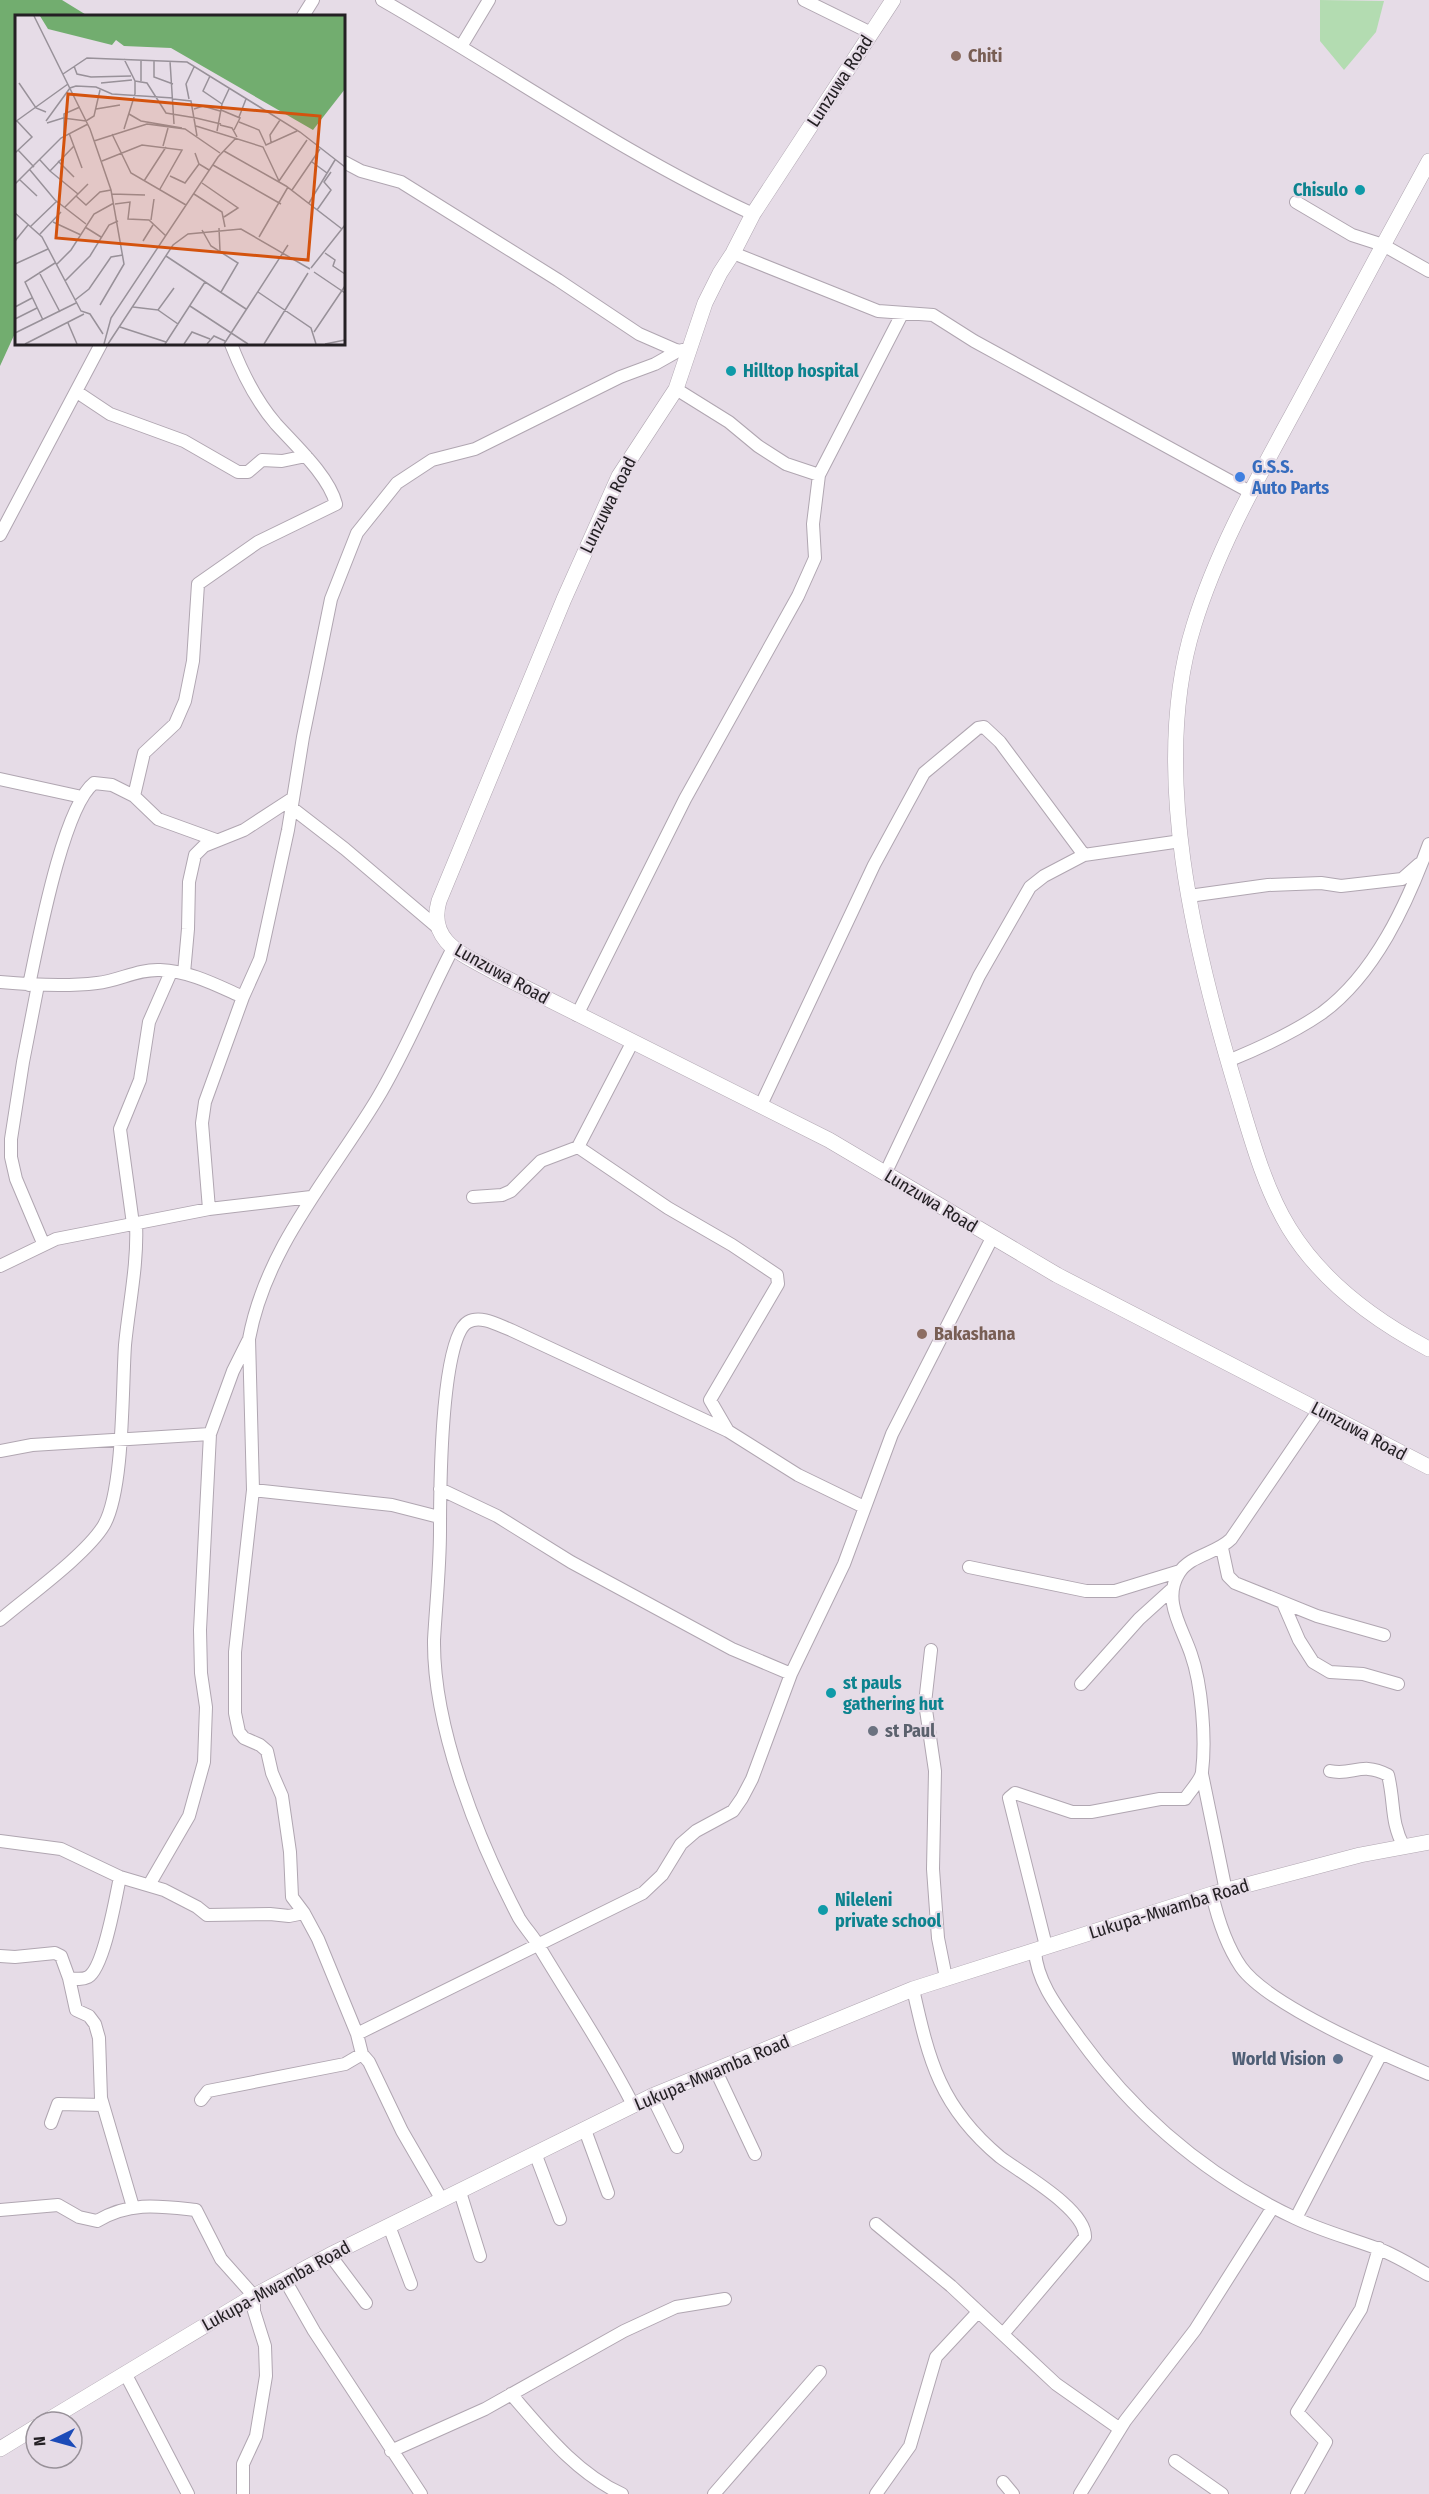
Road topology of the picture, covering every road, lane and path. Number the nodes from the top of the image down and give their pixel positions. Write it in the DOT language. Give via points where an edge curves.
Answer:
graph roads {
  1 [pos="313,0"];
  2 [pos="382,0"];
  3 [pos="489,0"];
  4 [pos="804,0"];
  5 [pos="893,0"];
  6 [pos="304,15"];
  7 [pos="871,33"];
  8 [pos="462,45"];
  9 [pos="1429,161"];
  10 [pos="345,163"];
  11 [pos="1296,202"];
  12 [pos="753,214"];
  13 [pos="1383,245"];
  14 [pos="734,253"];
  15 [pos="1429,271"];
  16 [pos="902,314"];
  17 [pos="100,345"];
  18 [pos="232,345"];
  19 [pos="684,350"];
  20 [pos="676,388"];
  21 [pos="77,392"];
  22 [pos="306,456"];
  23 [pos="819,476"];
  24 [pos="1250,492"];
  25 [pos="0,536"];
  26 [pos="0,779"];
  27 [pos="134,796"];
  28 [pos="82,797"];
  29 [pos="293,803"];
  30 [pos="216,840"];
  31 [pos="1181,841"];
  32 [pos="1429,844"];
  33 [pos="1084,855"];
  34 [pos="1423,862"];
  35 [pos="1189,897"];
  36 [pos="436,927"];
  37 [pos="453,948"];
  38 [pos="178,972"];
  39 [pos="0,982"];
  40 [pos="33,985"];
  41 [pos="243,997"];
  42 [pos="577,1015"];
  43 [pos="632,1043"];
  44 [pos="1228,1061"];
  45 [pos="761,1105"];
  46 [pos="578,1147"];
  47 [pos="885,1174"];
  48 [pos="311,1197"];
  49 [pos="473,1197"];
  50 [pos="209,1209"];
  51 [pos="135,1223"];
  52 [pos="992,1238"];
  53 [pos="44,1243"];
  54 [pos="0,1266"];
  55 [pos="249,1340"];
  56 [pos="1429,1349"];
  57 [pos="1318,1410"];
  58 [pos="728,1431"];
  59 [pos="210,1434"];
  60 [pos="120,1439"];
  61 [pos="0,1451"];
  62 [pos="1429,1467"];
  63 [pos="440,1489"];
  64 [pos="253,1490"];
  65 [pos="864,1507"];
  66 [pos="439,1517"];
  67 [pos="1222,1548"];
  68 [pos="969,1566"];
  69 [pos="1180,1571"];
  70 [pos="1171,1590"];
  71 [pos="1283,1603"];
  72 [pos="0,1620"];
  73 [pos="1384,1635"];
  74 [pos="932,1650"];
  75 [pos="791,1674"];
  76 [pos="1081,1684"];
  77 [pos="1398,1684"];
  78 [pos="1330,1771"];
  79 [pos="1202,1774"];
  80 [pos="0,1841"];
  81 [pos="1429,1842"];
  82 [pos="1404,1847"];
  83 [pos="120,1877"];
  84 [pos="149,1885"];
  85 [pos="1219,1892"];
  86 [pos="304,1913"];
  87 [pos="539,1946"];
  88 [pos="1041,1948"];
  89 [pos="0,1956"];
  90 [pos="69,1978"];
  91 [pos="946,1978"];
  92 [pos="913,1989"];
  93 [pos="357,2034"];
  94 [pos="362,2054"];
  95 [pos="1381,2054"];
  96 [pos="716,2071"];
  97 [pos="1429,2074"];
  98 [pos="652,2096"];
  99 [pos="201,2100"];
  100 [pos="103,2105"];
  101 [pos="633,2105"];
  102 [pos="51,2123"];
  103 [pos="585,2130"];
  104 [pos="677,2147"];
  105 [pos="535,2153"];
  106 [pos="754,2154"];
  107 [pos="460,2192"];
  108 [pos="608,2193"];
  109 [pos="442,2200"];
  110 [pos="132,2207"];
  111 [pos="1273,2207"];
  112 [pos="0,2210"];
  113 [pos="1296,2218"];
  114 [pos="560,2219"];
  115 [pos="876,2224"];
  116 [pos="389,2226"];
  117 [pos="1378,2248"];
  118 [pos="330,2254"];
  119 [pos="480,2256"];
  120 [pos="1429,2275"];
  121 [pos="285,2280"];
  122 [pos="411,2284"];
  123 [pos="254,2296"];
  124 [pos="725,2299"];
  125 [pos="366,2303"];
  126 [pos="978,2312"];
  127 [pos="1003,2334"];
  128 [pos="820,2372"];
  129 [pos="125,2373"];
  130 [pos="511,2394"];
  131 [pos="65,2410"];
  132 [pos="1120,2429"];
  133 [pos="24,2434"];
  134 [pos="0,2449"];
  135 [pos="391,2451"];
  136 [pos="1175,2462"];
  137 [pos="1003,2482"];
  138 [pos="188,2494"];
  139 [pos="243,2494"];
  140 [pos="421,2494"];
  141 [pos="622,2494"];
  142 [pos="714,2494"];
  143 [pos="876,2494"];
  144 [pos="1013,2494"];
  145 [pos="1080,2494"];
  146 [pos="1222,2494"];
  147 [pos="1297,2494"];
  1 -- 6 [label="street"];
  2 -- 8 [label="street"];
  3 -- 8 [label="street"];
  4 -- 7 [label="street"];
  5 -- 7 [label="street, Lunzuwa Road"];
  7 -- 12 [label="street, Lunzuwa Road"];
  8 -- 12 [label="street" via="625,148"];
  9 -- 13 [label="street"];
  10 -- 19 [label="street" via="413,189 639,334"];
  11 -- 13 [label="street" via="1361,240"];
  12 -- 14 [label="street, Lunzuwa Road"];
  13 -- 15 [label="street"];
  13 -- 24 [label="street"];
  14 -- 16 [label="street" via="862,306"];
  14 -- 19 [label="street, Lunzuwa Road" via="720,273"];
  16 -- 23 [label="street"];
  16 -- 24 [label="street" via="933,315"];
  17 -- 21 [label="street"];
  18 -- 22 [label="street" via="263,407"];
  19 -- 20 [label="street, Lunzuwa Road"];
  19 -- 29 [label="street" via="475,449 432,460 397,483 384,497 349,549 331,599"];
  20 -- 23 [label="street" via="786,464"];
  20 -- 36 [label="street, Lunzuwa Road" via="620,476 564,599 439,901"];
  21 -- 22 [label="street" via="110,414 184,441 238,472 248,472 262,460"];
  21 -- 25 [label="street"];
  22 -- 27 [label="street" via="336,504 258,542 198,584 193,661 185,701 175,724 144,753"];
  23 -- 42 [label="street" via="813,524 815,558 798,596 685,799"];
  24 -- 31 [label="street" via="1212,572 1193,627 1180,683 1176,727"];
  26 -- 28 [label="street"];
  27 -- 28 [label="street" via="100,782 87,788"];
  27 -- 30 [label="street" via="158,819"];
  28 -- 40 [label="street" via="55,872"];
  29 -- 30 [label="street" via="244,830"];
  29 -- 36 [label="street"];
  29 -- 41 [label="street" via="260,959"];
  30 -- 38 [label="street" via="200,850 192,865 188,929"];
  31 -- 33 [label="street"];
  31 -- 35 [label="street"];
  32 -- 34 [label="street"];
  33 -- 45 [label="street" via="1000,742 984,727 978,728 924,773 874,865"];
  33 -- 47 [label="street" via="1044,876 1030,887 1018,905 979,976"];
  34 -- 35 [label="street" via="1402,879 1341,886 1268,885"];
  34 -- 44 [label="street" via="1380,950 1343,995 1322,1013 1277,1040"];
  35 -- 44 [label="street"];
  36 -- 37 [label="street, Lunzuwa Road"];
  37 -- 42 [label="street, Lunzuwa Road"];
  37 -- 48 [label="street" via="391,1076"];
  38 -- 40 [label="street" via="139,971 98,983"];
  38 -- 41 [label="street"];
  38 -- 51 [label="street" via="149,1022 140,1080 120,1129"];
  39 -- 40 [label="street"];
  40 -- 53 [label="street" via="11,1157 16,1179"];
  41 -- 50 [label="street" via="205,1101 202,1123"];
  42 -- 43 [label="street, Lunzuwa Road"];
  43 -- 45 [label="street, Lunzuwa Road"];
  43 -- 46 [label="street"];
  44 -- 56 [label="street" via="1256,1154 1288,1228 1322,1272 1366,1311"];
  45 -- 47 [label="street, Lunzuwa Road"];
  46 -- 49 [label="street" via="541,1161 511,1191"];
  46 -- 58 [label="street" via="777,1275 778,1284 710,1400"];
  47 -- 52 [label="street, Lunzuwa Road"];
  48 -- 50 [label="street"];
  48 -- 55 [label="street" via="260,1296"];
  50 -- 51 [label="street"];
  51 -- 53 [label="street"];
  51 -- 60 [label="street" via="137,1244 125,1344"];
  52 -- 57 [label="street, Lunzuwa Road"];
  52 -- 65 [label="street" via="892,1434"];
  53 -- 54 [label="street"];
  55 -- 59 [label="street"];
  55 -- 64 [label="street"];
  57 -- 62 [label="street, Lunzuwa Road"];
  57 -- 67 [label="street"];
  58 -- 63 [label="street" via="480,1319 460,1329 453,1346"];
  58 -- 65 [label="street" via="798,1475"];
  59 -- 60 [label="street"];
  59 -- 84 [label="street" via="200,1630 206,1707 204,1762 189,1816"];
  60 -- 61 [label="street"];
  60 -- 72 [label="street" via="112,1504 98,1534"];
  63 -- 66 [label="street"];
  63 -- 75 [label="street" via="497,1516 571,1562 732,1649"];
  64 -- 66 [label="street" via="392,1505"];
  64 -- 86 [label="street" via="236,1652 234,1713 244,1738 267,1751 282,1796 292,1897"];
  65 -- 75 [label="street" via="844,1564"];
  66 -- 87 [label="street" via="434,1667 446,1729 494,1866 520,1920"];
  67 -- 69 [label="street" via="1194,1558"];
  67 -- 71 [label="street" via="1227,1576"];
  68 -- 69 [label="street" via="1086,1591 1115,1591"];
  69 -- 70 [label="street"];
  70 -- 76 [label="street"];
  70 -- 79 [label="street" via="1172,1605 1192,1655 1200,1689"];
  71 -- 73 [label="street"];
  71 -- 77 [label="street" via="1313,1662 1330,1672 1363,1674"];
  74 -- 91 [label="street" via="925,1703 935,1771 933,1869 938,1938"];
  75 -- 87 [label="street" via="752,1779 732,1811 681,1844 652,1886"];
  78 -- 82 [label="street" via="1361,1767 1388,1775 1394,1799 1394,1826"];
  79 -- 85 [label="street"];
  79 -- 88 [label="street" via="1182,1800 1160,1799 1091,1812 1072,1812 1015,1793 1010,1796"];
  80 -- 83 [label="street" via="61,1849"];
  81 -- 82 [label="street, Lukupa-Mwamba Road"];
  82 -- 85 [label="street, Lukupa-Mwamba Road"];
  83 -- 84 [label="street"];
  83 -- 90 [label="street" via="111,1927 91,1976"];
  84 -- 86 [label="street" via="207,1915"];
  85 -- 88 [label="street, Lukupa-Mwamba Road"];
  85 -- 95 [label="street" via="1228,1944 1257,1984"];
  86 -- 93 [label="street"];
  87 -- 93 [label="street"];
  87 -- 101 [label="street"];
  88 -- 91 [label="street, Lukupa-Mwamba Road"];
  88 -- 111 [label="street" via="1036,1966 1043,1985 1098,2064 1134,2106 1165,2135"];
  89 -- 90 [label="street" via="55,1953 61,1956"];
  90 -- 100 [label="street" via="76,2010 89,2016 99,2038"];
  91 -- 92 [label="street, Lukupa-Mwamba Road"];
  92 -- 96 [label="street, Lukupa-Mwamba Road"];
  92 -- 127 [label="street" via="927,2051 946,2096 978,2136 1066,2207 1085,2229 1085,2237"];
  93 -- 94 [label="street"];
  94 -- 99 [label="street" via="345,2064 208,2091"];
  94 -- 109 [label="street"];
  95 -- 97 [label="street"];
  95 -- 113 [label="street"];
  96 -- 98 [label="street, Lukupa-Mwamba Road"];
  96 -- 106 [label="street"];
  98 -- 101 [label="street, Lukupa-Mwamba Road"];
  98 -- 104 [label="street"];
  100 -- 102 [label="street" via="58,2104"];
  100 -- 110 [label="street"];
  101 -- 103 [label="street, Lukupa-Mwamba Road"];
  103 -- 105 [label="street, Lukupa-Mwamba Road"];
  103 -- 108 [label="street"];
  105 -- 107 [label="street, Lukupa-Mwamba Road"];
  105 -- 114 [label="street"];
  107 -- 109 [label="street, Lukupa-Mwamba Road"];
  107 -- 119 [label="street"];
  109 -- 116 [label="street, Lukupa-Mwamba Road"];
  110 -- 112 [label="street" via="97,2221 58,2205"];
  110 -- 123 [label="street" via="196,2210 221,2259"];
  111 -- 113 [label="street"];
  111 -- 132 [label="street" via="1195,2330 1163,2367"];
  113 -- 117 [label="street" via="1335,2236"];
  115 -- 126 [label="street"];
  116 -- 118 [label="street, Lukupa-Mwamba Road"];
  116 -- 122 [label="street"];
  117 -- 120 [label="street"];
  117 -- 147 [label="street" via="1361,2309 1297,2412 1326,2442"];
  118 -- 121 [label="street, Lukupa-Mwamba Road"];
  118 -- 125 [label="street"];
  121 -- 123 [label="street, Lukupa-Mwamba Road"];
  121 -- 135 [label="street"];
  123 -- 129 [label="street, Lukupa-Mwamba Road"];
  123 -- 139 [label="street" via="254,2311 265,2346 266,2376 256,2436 243,2464"];
  124 -- 130 [label="street" via="676,2307 624,2331"];
  126 -- 127 [label="street"];
  126 -- 143 [label="street" via="936,2357 910,2446"];
  127 -- 132 [label="street" via="1056,2384"];
  128 -- 142 [label="street"];
  129 -- 131 [label="street, Lukupa-Mwamba Road"];
  129 -- 138 [label="street"];
  130 -- 135 [label="street"];
  130 -- 141 [label="street" via="577,2465 596,2481"];
  132 -- 145 [label="street"];
  133 -- 134 [label="street"];
  135 -- 140 [label="street"];
  136 -- 146 [label="street"];
  137 -- 144 [label="street"];
}
